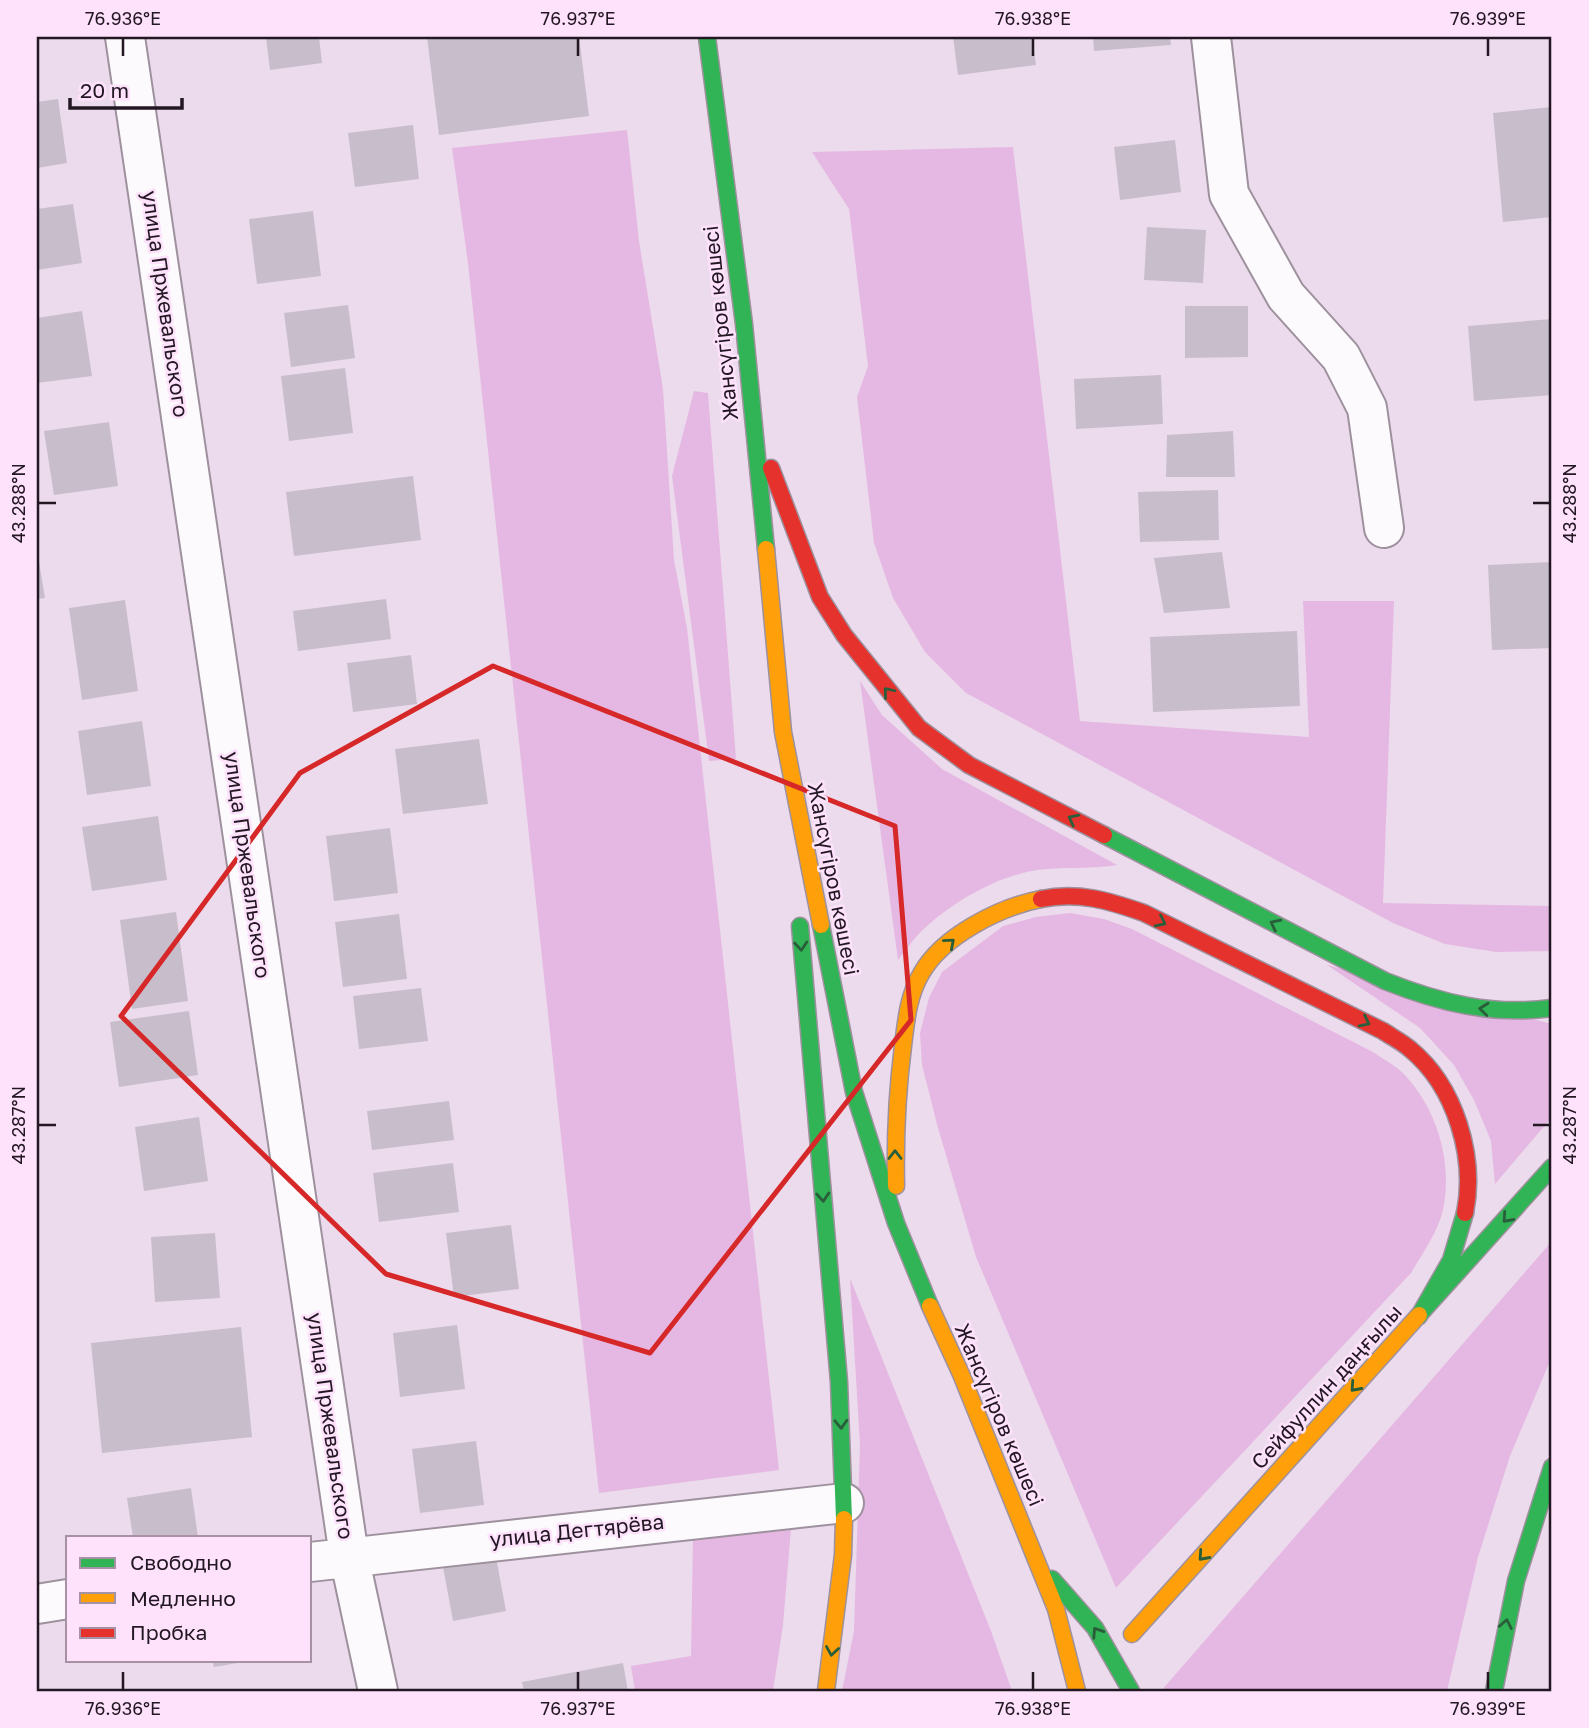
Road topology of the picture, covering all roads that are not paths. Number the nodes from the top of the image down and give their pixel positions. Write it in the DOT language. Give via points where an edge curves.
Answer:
graph roads {
  1 [pos="125,37"];
  2 [pos="707,37"];
  3 [pos="1211,37"];
  4 [pos="752,413"];
  5 [pos="1384,528"];
  6 [pos="783,732"];
  7 [pos="796,884"];
  8 [pos="798,912"];
  9 [pos="1552,1008"];
  10 [pos="1552,1167"];
  11 [pos="896,1223"];
  12 [pos="1419,1316"];
  13 [pos="1552,1467"];
  14 [pos="844,1503"];
  15 [pos="349,1556"];
  16 [pos="312,1562"];
  17 [pos="1037,1562"];
  18 [pos="66,1599"];
  19 [pos="37,1604"];
  20 [pos="1132,1634"];
  21 [pos="1496,1686"];
  22 [pos="378,1691"];
  23 [pos="825,1691"];
  24 [pos="1077,1691"];
  25 [pos="1131,1691"];
  1 -- 15 [label="street, улица Пржевальского"];
  2 -- 4 [label="main road, Жансүгіров көшесі"];
  3 -- 5 [label="street" via="1229,194 1286,296 1341,357 1367,408"];
  4 -- 6 [label="main road, Жансүгіров көшесі"];
  9 -- 4 [label="main road, one-way" via="1454,1006 1385,981 969,765 919,728 844,635 820,597"];
  6 -- 7 [label="main road"];
  6 -- 11 [label="main road, Жансүгіров көшесі" via="854,1092"];
  8 -- 14 [label="main road, one-way" via="839,1382"];
  10 -- 12 [label="main road, Сейфуллин даңғылы, one-way"];
  11 -- 12 [label="main road, one-way" via="895,1105 908,1005 918,977 934,957 986,916 1026,901 1063,895 1108,900 1144,913 1383,1031 1412,1051 1435,1079 1452,1108 1466,1148 1469,1184 1458,1241"];
  11 -- 17 [label="main road, Жансүгіров көшесі"];
  12 -- 20 [label="main road, Сейфуллин даңғылы, one-way"];
  21 -- 13 [label="main road, one-way" via="1516,1581"];
  14 -- 15 [label="street, улица Дегтярёва"];
  14 -- 23 [label="main road, one-way" via="843,1555"];
  15 -- 16 [label="street, улица Дегтярёва"];
  15 -- 22 [label="street, улица Пржевальского"];
  17 -- 24 [label="main road, Жансүгіров көшесі" via="1056,1609"];
  25 -- 17 [label="main road, one-way" via="1095,1628"];
  18 -- 19 [label="street"];
}
